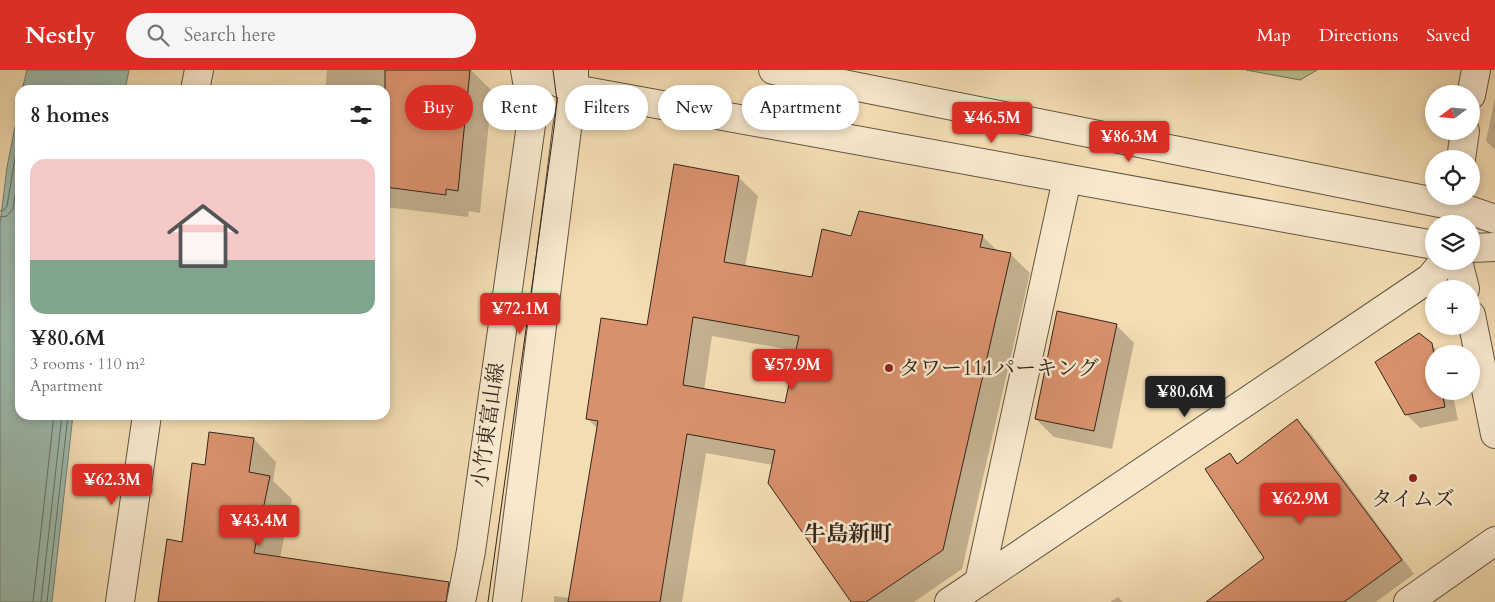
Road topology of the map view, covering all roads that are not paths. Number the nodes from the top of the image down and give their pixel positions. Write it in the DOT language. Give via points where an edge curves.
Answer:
graph roads {
  1 [pos="198,70"];
  2 [pos="525,70"];
  3 [pos="539,70"];
  4 [pos="773,70"];
  5 [pos="1476,70"];
  6 [pos="574,80"];
  7 [pos="195,85"];
  8 [pos="1473,85"];
  9 [pos="1067,179"];
  10 [pos="1459,209"];
  11 [pos="1495,219"];
  12 [pos="1425,243"];
  13 [pos="1495,247"];
  14 [pos="1480,248"];
  15 [pos="1437,270"];
  16 [pos="1475,335"];
  17 [pos="146,420"];
  18 [pos="1495,434"];
  19 [pos="1495,541"];
  20 [pos="969,594"];
  21 [pos="120,602"];
  22 [pos="462,602"];
  23 [pos="507,602"];
  24 [pos="1408,602"];
  1 -- 7 [label="street"];
  2 -- 22 [label="street, 小竹東富山線" via="531,125"];
  3 -- 6 [label="street" via="555,81"];
  4 -- 10 [label="street"];
  5 -- 8 [label="street"];
  6 -- 9 [label="street"];
  6 -- 23 [label="street, 小竹東富山線"];
  9 -- 12 [label="street"];
  9 -- 20 [label="street"];
  10 -- 11 [label="street"];
  13 -- 14 [label="street"];
  15 -- 20 [label="street" via="1430,278"];
  16 -- 18 [label="street"];
  17 -- 21 [label="street"];
  19 -- 24 [label="street"];
}
